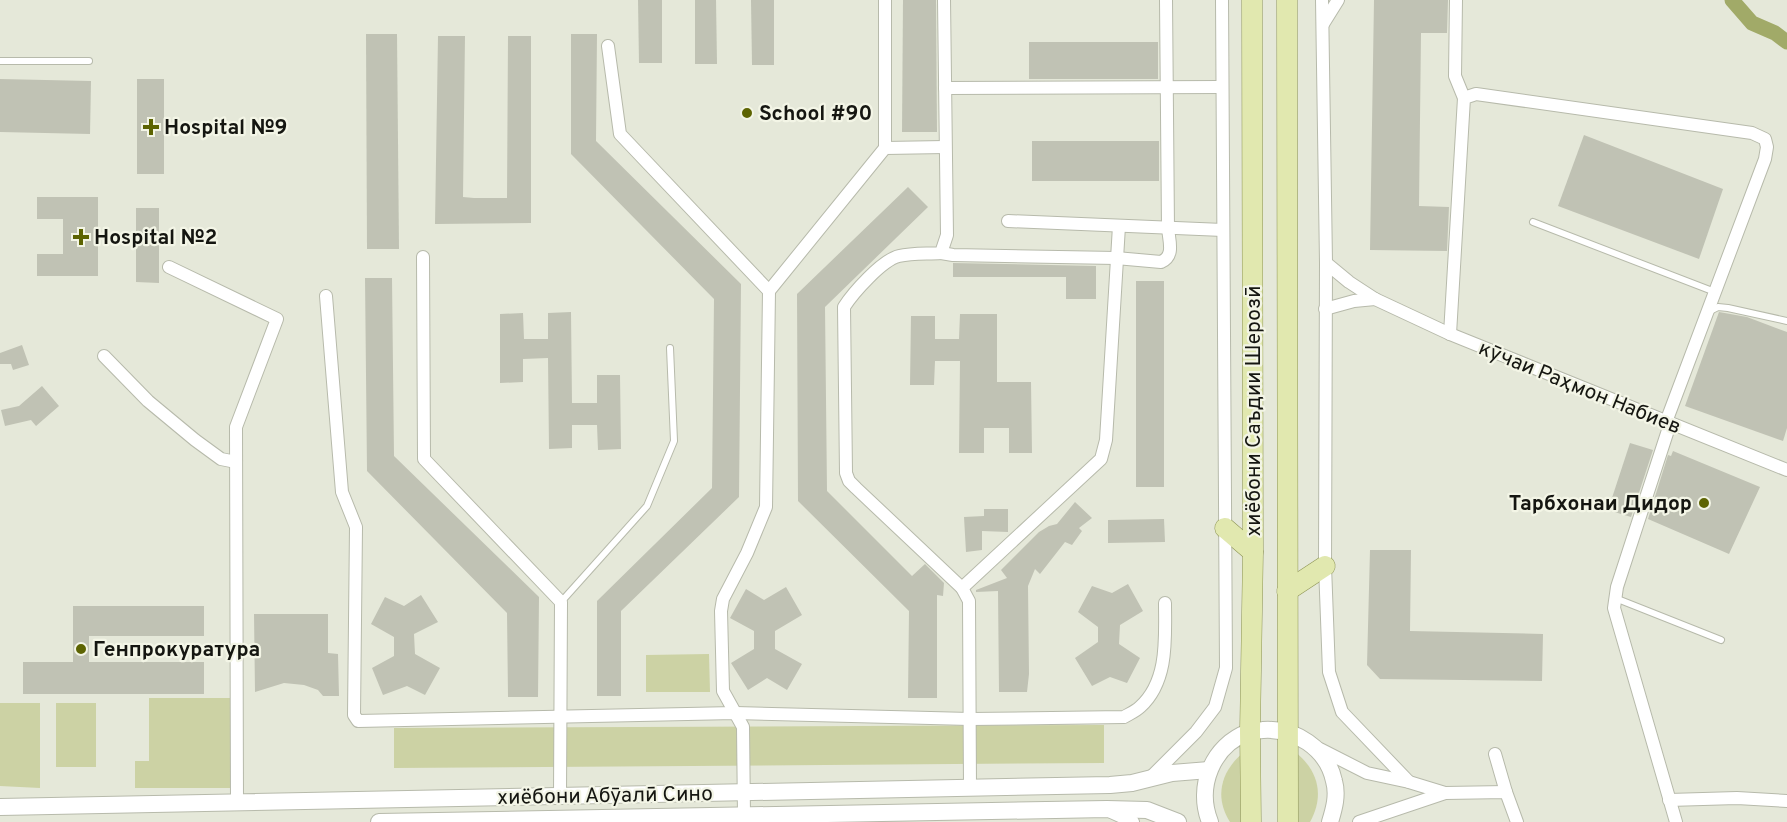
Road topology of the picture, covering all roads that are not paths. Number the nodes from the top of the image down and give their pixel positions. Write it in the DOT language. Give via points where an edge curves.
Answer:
graph roads {
  1 [pos="885,0"];
  2 [pos="944,0"];
  3 [pos="1166,0"];
  4 [pos="1222,0"];
  5 [pos="1252,0"];
  6 [pos="1287,0"];
  7 [pos="1322,0"];
  8 [pos="1338,0"];
  9 [pos="1456,0"];
  10 [pos="1323,24"];
  11 [pos="608,46"];
  12 [pos="0,61"];
  13 [pos="89,61"];
  14 [pos="1168,87"];
  15 [pos="1222,87"];
  16 [pos="945,88"];
  17 [pos="1464,98"];
  18 [pos="945,147"];
  19 [pos="885,148"];
  20 [pos="1008,221"];
  21 [pos="1533,222"];
  22 [pos="1119,226"];
  23 [pos="1168,228"];
  24 [pos="1223,230"];
  25 [pos="941,253"];
  26 [pos="423,257"];
  27 [pos="1116,258"];
  28 [pos="1326,263"];
  29 [pos="169,267"];
  30 [pos="769,291"];
  31 [pos="1715,292"];
  32 [pos="326,296"];
  33 [pos="1375,299"];
  34 [pos="1325,309"];
  35 [pos="1708,312"];
  36 [pos="1787,321"];
  37 [pos="1450,334"];
  38 [pos="670,348"];
  39 [pos="104,356"];
  40 [pos="1668,423"];
  41 [pos="236,462"];
  42 [pos="1787,470"];
  43 [pos="1226,528"];
  44 [pos="1253,552"];
  45 [pos="1325,566"];
  46 [pos="962,588"];
  47 [pos="1287,591"];
  48 [pos="1614,598"];
  49 [pos="561,602"];
  50 [pos="1165,603"];
  51 [pos="1721,640"];
  52 [pos="735,713"];
  53 [pos="560,717"];
  54 [pos="970,719"];
  55 [pos="1250,731"];
  56 [pos="1287,732"];
  57 [pos="1312,745"];
  58 [pos="1495,754"];
  59 [pos="1209,770"];
  60 [pos="1151,777"];
  61 [pos="1409,782"];
  62 [pos="970,788"];
  63 [pos="743,792"];
  64 [pos="1506,792"];
  65 [pos="1445,793"];
  66 [pos="560,796"];
  67 [pos="1669,800"];
  68 [pos="1787,801"];
  69 [pos="237,802"];
  70 [pos="1408,805"];
  71 [pos="0,807"];
  72 [pos="1104,809"];
  73 [pos="744,815"];
  74 [pos="868,817"];
  75 [pos="603,819"];
  76 [pos="507,820"];
  77 [pos="379,822"];
  78 [pos="1133,822"];
  79 [pos="1178,822"];
  80 [pos="1210,822"];
  81 [pos="1251,822"];
  82 [pos="1288,822"];
  83 [pos="1330,822"];
  84 [pos="1359,822"];
  85 [pos="1390,822"];
  86 [pos="1517,822"];
  87 [pos="1676,822"];
  1 -- 19 [label="street"];
  2 -- 16 [label="street"];
  3 -- 14 [label="street"];
  4 -- 15 [label="street"];
  5 -- 44 [label="main road, хиёбони Саъдии Шерозӣ"];
  6 -- 47 [label="main road, хиёбони Саъдии Шерозӣ"];
  7 -- 10 [label="street"];
  8 -- 10 [label="street"];
  9 -- 17 [label="street" via="1455,76"];
  10 -- 28 [label="street"];
  11 -- 30 [label="street" via="620,134"];
  12 -- 13 [label="lane"];
  14 -- 15 [label="street"];
  14 -- 16 [label="street"];
  14 -- 23 [label="street"];
  15 -- 24 [label="street"];
  16 -- 18 [label="street"];
  17 -- 31 [label="street" via="1476,94 1752,132 1765,140 1765,159"];
  17 -- 37 [label="street"];
  18 -- 19 [label="street"];
  18 -- 25 [label="street" via="947,235"];
  19 -- 30 [label="street"];
  20 -- 22 [label="street"];
  21 -- 31 [label="lane"];
  22 -- 23 [label="street"];
  22 -- 27 [label="street"];
  23 -- 24 [label="street"];
  23 -- 27 [label="street" via="1171,254 1167,259 1161,262"];
  24 -- 43 [label="street"];
  25 -- 27 [label="street"];
  25 -- 46 [label="street" via="889,260 850,297 844,308 846,473 856,488"];
  26 -- 49 [label="street" via="424,459"];
  27 -- 46 [label="street" via="1106,440 1101,459"];
  28 -- 33 [label="street, кӯчаи Раҳмон Набиев"];
  28 -- 34 [label="street"];
  29 -- 41 [label="street" via="277,319 236,427"];
  30 -- 52 [label="street" via="766,507 721,611 723,691"];
  31 -- 35 [label="street"];
  32 -- 53 [label="street" via="342,492 356,527 354,715 358,721"];
  33 -- 34 [label="street"];
  33 -- 37 [label="street, кӯчаи Раҳмон Набиев"];
  34 -- 45 [label="street"];
  35 -- 36 [label="lane" via="1728,308"];
  35 -- 40 [label="street"];
  37 -- 40 [label="street, кӯчаи Раҳмон Набиев"];
  38 -- 49 [label="lane" via="674,441 647,506"];
  39 -- 41 [label="street" via="148,401 195,440 221,459"];
  40 -- 42 [label="street, кӯчаи Раҳмон Набиев"];
  40 -- 48 [label="street"];
  41 -- 69 [label="street"];
  43 -- 44 [label="main road"];
  43 -- 60 [label="street" via="1226,668 1215,707"];
  44 -- 55 [label="main road, хиёбони Саъдии Шерозӣ"];
  45 -- 47 [label="main road"];
  45 -- 61 [label="street" via="1329,672 1342,712"];
  46 -- 54 [label="street" via="970,616"];
  47 -- 56 [label="main road, хиёбони Саъдии Шерозӣ"];
  48 -- 51 [label="lane"];
  48 -- 67 [label="street"];
  49 -- 53 [label="street"];
  50 -- 54 [label="street" via="1165,651 1156,685 1141,706 1124,717"];
  52 -- 53 [label="street"];
  52 -- 54 [label="street"];
  52 -- 63 [label="street" via="743,727"];
  53 -- 66 [label="street"];
  54 -- 62 [label="street"];
  55 -- 56 [label="main road"];
  55 -- 59 [label="main road" via="1219,753"];
  55 -- 81 [label="main road, хиёбони Саъдии Шерозӣ"];
  56 -- 57 [label="main road"];
  56 -- 82 [label="main road, хиёбони Саъдии Шерозӣ"];
  57 -- 61 [label="street" via="1367,773"];
  57 -- 83 [label="main road" via="1326,761 1335,782"];
  58 -- 64 [label="street"];
  59 -- 60 [label="main road, хиёбони Абӯалӣ Сино"];
  59 -- 80 [label="main road" via="1204,790"];
  60 -- 62 [label="main road, хиёбони Абӯалӣ Сино" via="1110,785"];
  61 -- 65 [label="street"];
  62 -- 63 [label="main road, хиёбони Абӯалӣ Сино"];
  63 -- 66 [label="main road, хиёбони Абӯалӣ Сино"];
  63 -- 73 [label="street"];
  64 -- 65 [label="street"];
  64 -- 86 [label="street"];
  65 -- 70 [label="street"];
  66 -- 69 [label="main road, хиёбони Абӯалӣ Сино"];
  67 -- 68 [label="street"];
  67 -- 87 [label="street"];
  69 -- 71 [label="main road, хиёбони Абӯалӣ Сино"];
  70 -- 84 [label="street"];
  70 -- 85 [label="street"];
  72 -- 74 [label="main road, хиёбони Абӯалӣ Сино"];
  72 -- 78 [label="street"];
  72 -- 79 [label="main road, хиёбони Абӯалӣ Сино" via="1147,810"];
  73 -- 74 [label="main road, хиёбони Абӯалӣ Сино"];
  73 -- 75 [label="main road, хиёбони Абӯалӣ Сино"];
  75 -- 76 [label="main road, хиёбони Абӯалӣ Сино"];
  76 -- 77 [label="main road, хиёбони Абӯалӣ Сино"];
}
